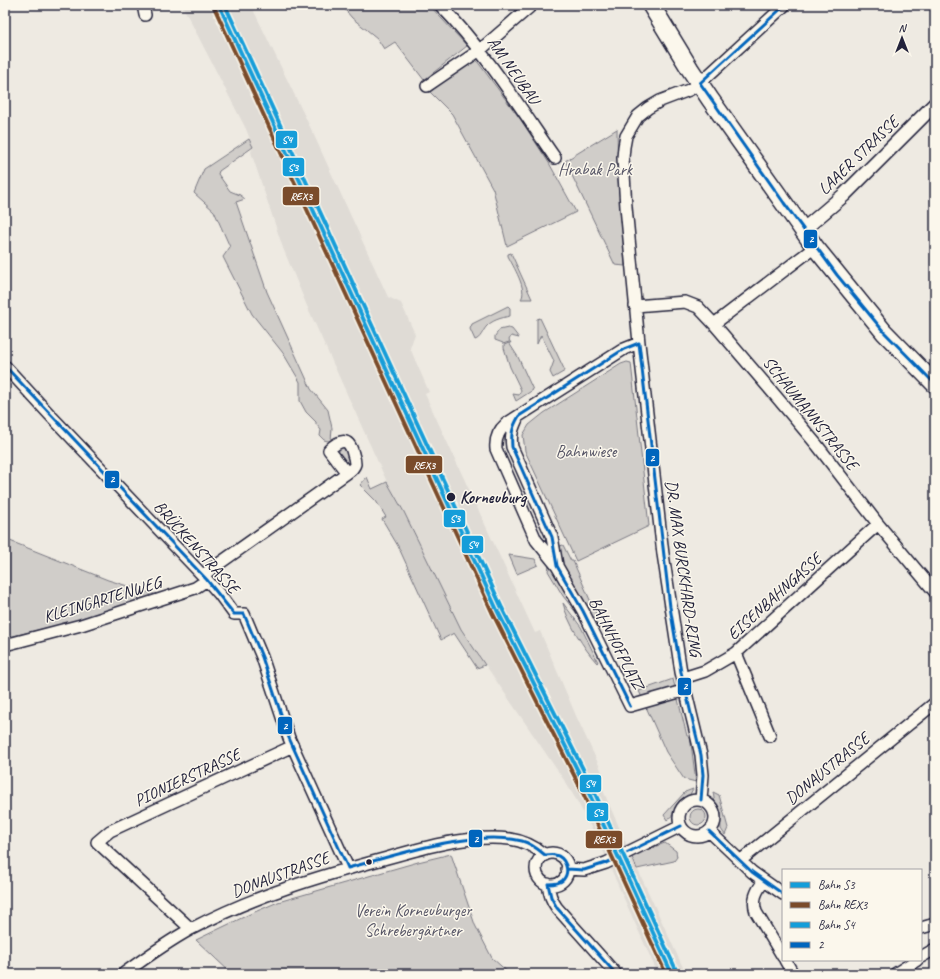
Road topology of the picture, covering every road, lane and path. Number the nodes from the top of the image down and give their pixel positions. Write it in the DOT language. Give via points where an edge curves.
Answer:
graph roads {
  1 [pos="440,5"];
  2 [pos="532,5"];
  3 [pos="651,5"];
  4 [pos="786,5"];
  5 [pos="480,50"];
  6 [pos="700,83"];
  7 [pos="426,86"];
  8 [pos="934,108"];
  9 [pos="555,158"];
  10 [pos="803,230"];
  11 [pos="815,247"];
  12 [pos="635,306"];
  13 [pos="714,324"];
  14 [pos="639,343"];
  15 [pos="5,366"];
  16 [pos="934,382"];
  17 [pos="518,416"];
  18 [pos="347,474"];
  19 [pos="878,524"];
  20 [pos="557,566"];
  21 [pos="205,578"];
  22 [pos="935,592"];
  23 [pos="5,644"];
  24 [pos="736,653"];
  25 [pos="683,678"];
  26 [pos="686,690"];
  27 [pos="935,703"];
  28 [pos="770,736"];
  29 [pos="293,746"];
  30 [pos="701,800"];
  31 [pos="682,826"];
  32 [pos="709,831"];
  33 [pos="545,855"];
  34 [pos="740,861"];
  35 [pos="348,868"];
  36 [pos="567,869"];
  37 [pos="764,881"];
  38 [pos="548,884"];
  39 [pos="782,893"];
  40 [pos="935,924"];
  41 [pos="922,928"];
  42 [pos="191,929"];
  43 [pos="935,949"];
  44 [pos="782,955"];
  45 [pos="922,957"];
  46 [pos="786,961"];
  47 [pos="915,961"];
  48 [pos="123,974"];
  49 [pos="616,974"];
  50 [pos="793,974"];
  51 [pos="895,974"];
  1 -- 5 [label="street, AM NEUBAU"];
  2 -- 5 [label="street"];
  3 -- 6 [label="main road"];
  4 -- 6 [label="street, DR. MAX BURCKHARD-RING"];
  5 -- 7 [label="street"];
  5 -- 9 [label="street, AM NEUBAU"];
  6 -- 10 [label="main road"];
  6 -- 12 [label="street, DR. MAX BURCKHARD-RING" via="648,108 638,116 626,136 624,176"];
  8 -- 10 [label="street, LAAER STRASSE" via="844,195"];
  10 -- 11 [label="main road"];
  11 -- 13 [label="street"];
  11 -- 16 [label="main road" via="884,332"];
  12 -- 13 [label="street, SCHAUMANNSTRASSE" via="685,302 698,307"];
  12 -- 14 [label="street, DR. MAX BURCKHARD-RING"];
  13 -- 19 [label="street, SCHAUMANNSTRASSE" via="817,445"];
  14 -- 17 [label="street, BAHNHOFPLATZ" via="624,349"];
  14 -- 25 [label="street, DR. MAX BURCKHARD-RING" via="662,554"];
  15 -- 21 [label="street, BRÜCKENSTRASSE"];
  17 -- 20 [label="street, BAHNHOFPLATZ" via="513,427 512,446 552,537"];
  17 -- 20 [label="street, BAHNHOFPLATZ" via="506,424 499,433 496,449 536,540"];
  18 -- 18 [label="street" via="355,464 352,451 348,443 336,443 329,450"];
  18 -- 21 [label="street, KLEINGARTENWEG"];
  19 -- 22 [label="street, SCHAUMANNSTRASSE"];
  19 -- 24 [label="street, EISENBAHNGASSE"];
  20 -- 26 [label="street, BAHNHOFPLATZ" via="583,611 630,706"];
  21 -- 23 [label="street, KLEINGARTENWEG" via="195,588 81,626"];
  21 -- 29 [label="street, BRÜCKENSTRASSE" via="234,614 244,614"];
  24 -- 25 [label="street, EISENBAHNGASSE" via="705,671"];
  24 -- 28 [label="street"];
  25 -- 26 [label="street, DR. MAX BURCKHARD-RING"];
  26 -- 30 [label="street, DR. MAX BURCKHARD-RING" via="701,755"];
  27 -- 34 [label="street, DONAUSTRASSE"];
  29 -- 35 [label="street, BRÜCKENSTRASSE"];
  29 -- 42 [label="street, PIONIERSTRASSE" via="110,831 97,842"];
  30 -- 31 [label="street" via="692,801 682,808"];
  30 -- 32 [label="street" via="710,805 715,813 715,823"];
  31 -- 32 [label="street" via="687,832 695,835"];
  31 -- 36 [label="street" via="606,863 584,870"];
  32 -- 34 [label="street"];
  33 -- 35 [label="street, DONAUSTRASSE" via="522,841 494,838 430,847"];
  33 -- 36 [label="street, DONAUSTRASSE" via="560,856"];
  33 -- 38 [label="street" via="537,863 536,871 539,878"];
  34 -- 37 [label="street"];
  35 -- 42 [label="street, DONAUSTRASSE" via="267,894"];
  36 -- 38 [label="street" via="565,877 560,882"];
  37 -- 39 [label="street"];
  37 -- 44 [label="street" via="755,895 754,906"];
  38 -- 49 [label="street" via="551,900 557,908"];
  40 -- 41 [label="street"];
  42 -- 48 [label="street, DONAUSTRASSE"];
  43 -- 45 [label="street"];
  46 -- 50 [label="street"];
  47 -- 51 [label="street"];
}
